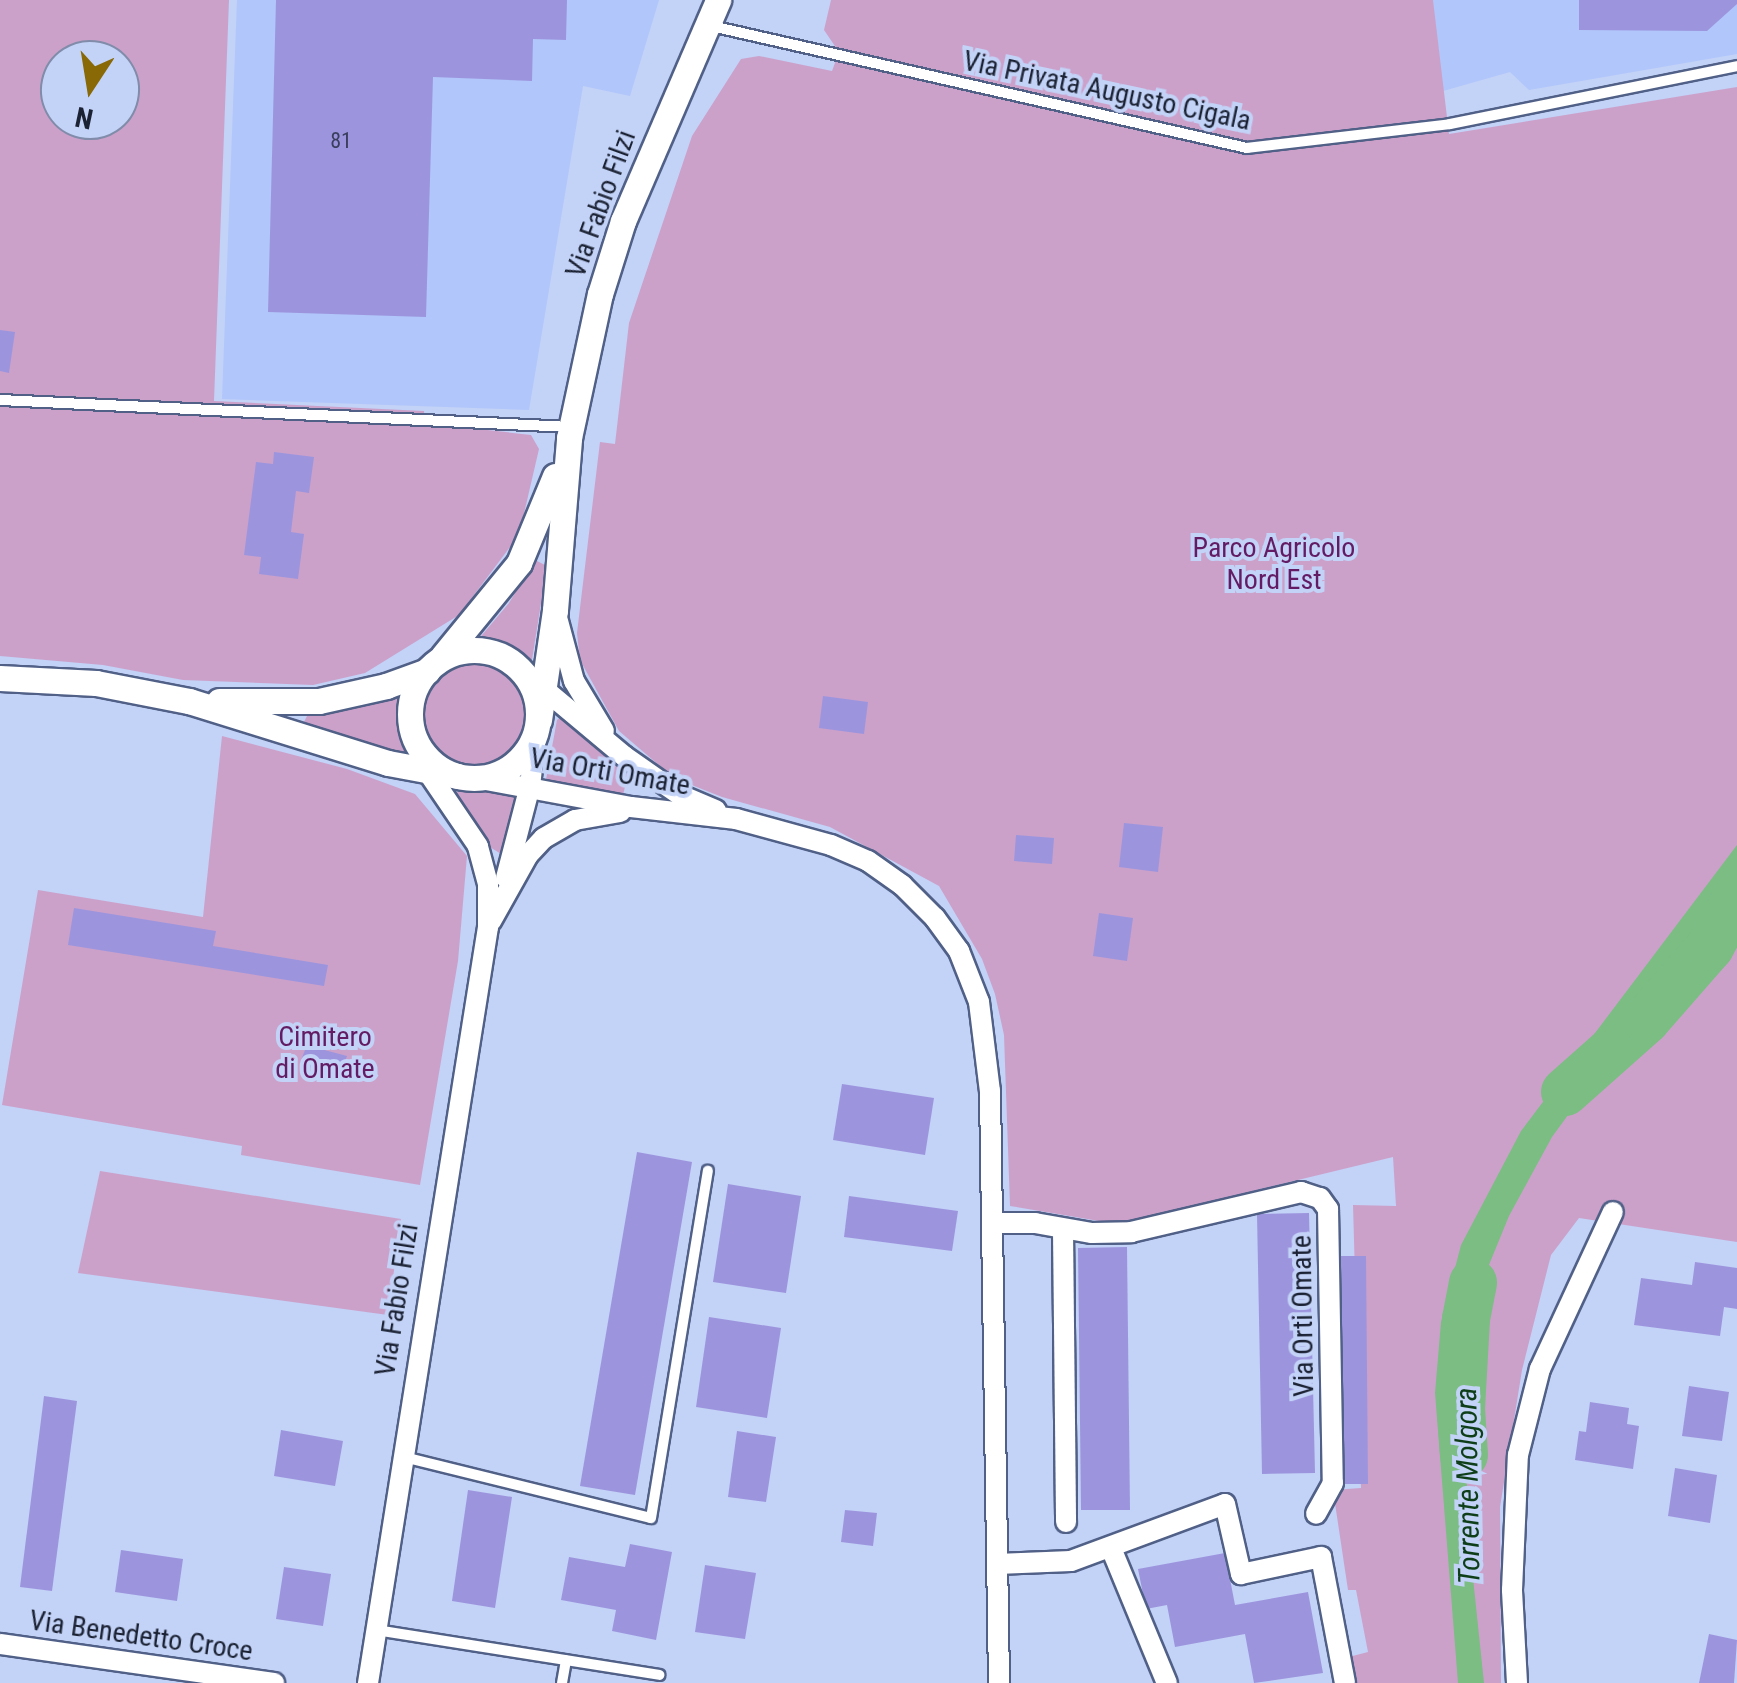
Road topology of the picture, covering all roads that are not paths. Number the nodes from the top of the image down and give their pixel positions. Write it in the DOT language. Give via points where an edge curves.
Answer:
graph roads {
  1 [pos="718,0"];
  2 [pos="706,25"];
  3 [pos="1737,66"];
  4 [pos="0,400"];
  5 [pos="570,433"];
  6 [pos="555,610"];
  7 [pos="431,668"];
  8 [pos="520,670"];
  9 [pos="0,678"];
  10 [pos="543,690"];
  11 [pos="189,700"];
  12 [pos="537,726"];
  13 [pos="416,742"];
  14 [pos="624,756"];
  15 [pos="427,771"];
  16 [pos="467,777"];
  17 [pos="530,786"];
  18 [pos="663,811"];
  19 [pos="736,819"];
  20 [pos="499,904"];
  21 [pos="488,927"];
  22 [pos="708,1171"];
  23 [pos="1614,1212"];
  24 [pos="992,1223"];
  25 [pos="1063,1230"];
  26 [pos="403,1457"];
  27 [pos="1316,1514"];
  28 [pos="1066,1522"];
  29 [pos="1111,1548"];
  30 [pos="997,1564"];
  31 [pos="376,1630"];
  32 [pos="0,1644"];
  33 [pos="566,1660"];
  34 [pos="659,1674"];
  35 [pos="274,1683"];
  36 [pos="368,1683"];
  37 [pos="562,1683"];
  38 [pos="999,1683"];
  39 [pos="1167,1683"];
  40 [pos="1345,1683"];
  41 [pos="1517,1683"];
  1 -- 2 [label="street, Via Fabio Filzi"];
  2 -- 3 [label="lane, Via Privata Augusto Cigala" via="1247,148 1450,124"];
  2 -- 5 [label="street, Via Fabio Filzi" via="611,254"];
  4 -- 5 [label="lane"];
  5 -- 6 [label="street, Via Fabio Filzi"];
  5 -- 7 [label="street, Via Fabio Filzi" via="519,563"];
  6 -- 10 [label="street, Via Fabio Filzi"];
  6 -- 14 [label="street, Via Orti Omate" via="574,681"];
  7 -- 8 [label="street" via="456,653 478,650"];
  7 -- 11 [label="street" via="386,686 308,702"];
  7 -- 13 [label="street" via="412,701"];
  8 -- 10 [label="street, Via Orti Omate"];
  8 -- 12 [label="street" via="535,694"];
  9 -- 11 [label="street" via="96,684"];
  10 -- 12 [label="street, Via Fabio Filzi"];
  10 -- 14 [label="street, Via Orti Omate"];
  11 -- 15 [label="street"];
  12 -- 16 [label="street" via="514,766"];
  12 -- 17 [label="street, Via Fabio Filzi"];
  13 -- 15 [label="street, Via Fabio Filzi"];
  13 -- 16 [label="street" via="437,767"];
  14 -- 19 [label="street, Via Orti Omate" via="680,794"];
  15 -- 16 [label="street"];
  15 -- 21 [label="street, Via Fabio Filzi" via="478,846 488,884"];
  16 -- 17 [label="street, Via Orti Omate"];
  17 -- 18 [label="street, Via Orti Omate"];
  17 -- 20 [label="street, Via Fabio Filzi"];
  18 -- 19 [label="street, Via Orti Omate"];
  18 -- 20 [label="street, Via Fabio Filzi" via="598,813 564,824 528,855"];
  19 -- 24 [label="street, Via Orti Omate" via="868,861 918,899 959,951 983,1020"];
  20 -- 21 [label="street, Via Fabio Filzi"];
  21 -- 26 [label="street, Via Fabio Filzi"];
  22 -- 26 [label="lane" via="651,1518"];
  23 -- 41 [label="street" via="1540,1369 1518,1456 1512,1590"];
  24 -- 25 [label="street, Via Orti Omate" via="1035,1222"];
  24 -- 30 [label="street, Via Orti Omate"];
  25 -- 27 [label="street, Via Orti Omate" via="1130,1232 1301,1192 1320,1198 1328,1210 1333,1483"];
  25 -- 28 [label="street"];
  26 -- 31 [label="street, Via Fabio Filzi"];
  29 -- 30 [label="street" via="1071,1560"];
  29 -- 39 [label="street"];
  29 -- 40 [label="street" via="1225,1504 1241,1574 1321,1557"];
  30 -- 38 [label="street, Via Orti Omate"];
  31 -- 33 [label="lane"];
  31 -- 36 [label="street, Via Fabio Filzi"];
  32 -- 35 [label="street, Via Benedetto Croce"];
  33 -- 34 [label="lane"];
  33 -- 37 [label="lane"];
}
